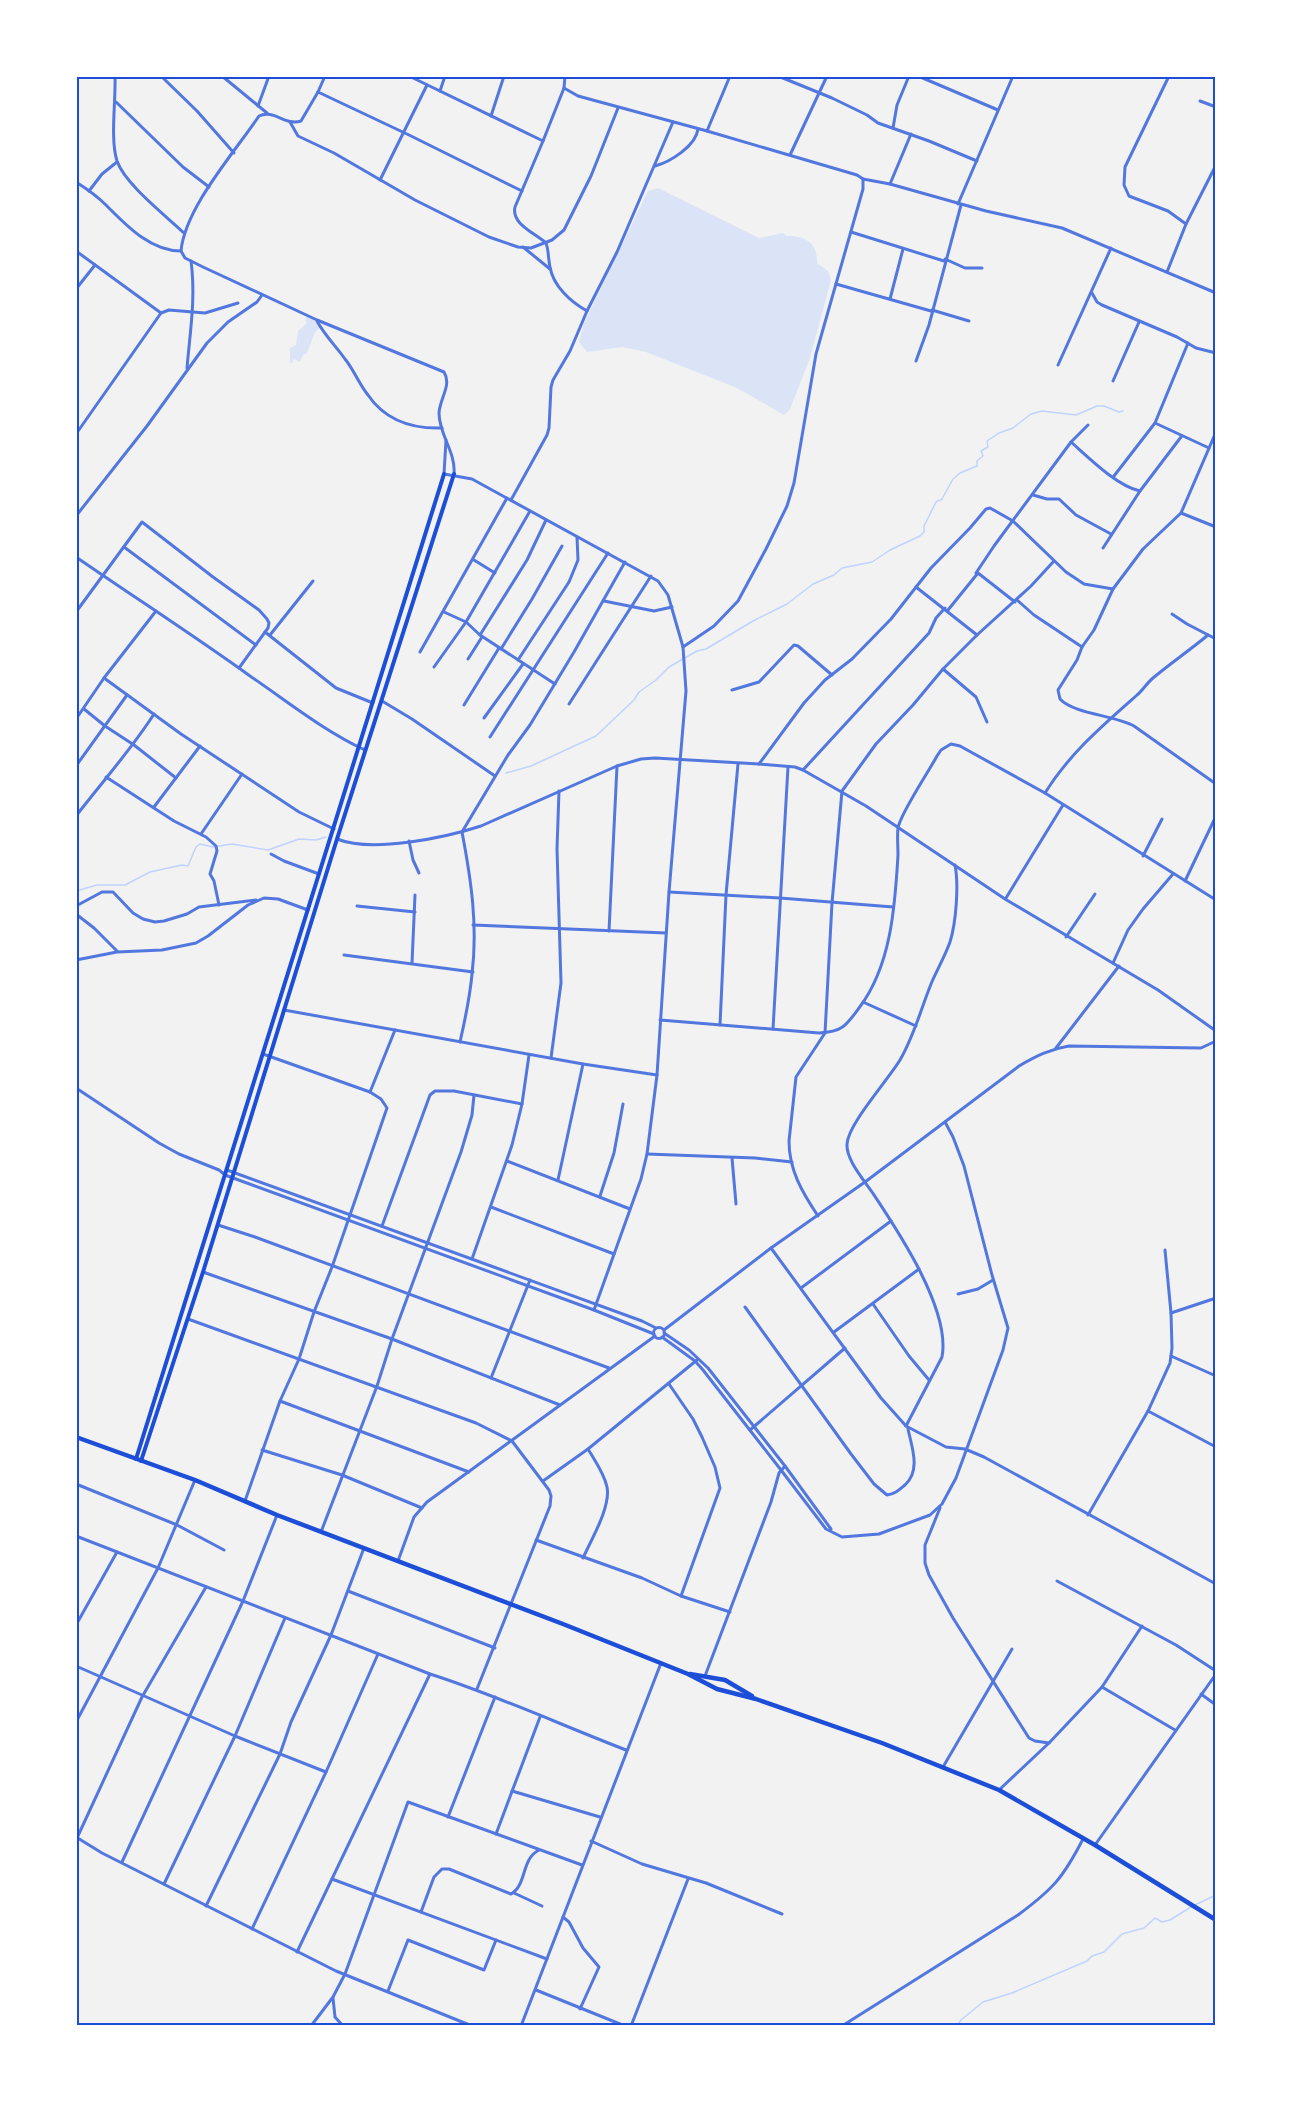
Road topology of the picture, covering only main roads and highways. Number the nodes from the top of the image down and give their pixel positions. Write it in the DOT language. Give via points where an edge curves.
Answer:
graph roads {
  1 [pos="444,474"];
  2 [pos="454,474"];
  3 [pos="76,1437"];
  4 [pos="138,1460"];
  5 [pos="688,1674"];
  6 [pos="717,1678"];
  7 [pos="727,1681"];
  8 [pos="714,1688"];
  9 [pos="723,1691"];
  10 [pos="756,1699"];
  11 [pos="1215,1920"];
  1 -- 4 [label="main road"];
  2 -- 4 [label="main road" via="188,1319"];
  3 -- 4 [label="highway"];
  4 -- 5 [label="highway"];
  5 -- 6 [label="highway"];
  5 -- 8 [label="highway"];
  6 -- 7 [label="highway"];
  6 -- 8 [label="highway"];
  7 -- 9 [label="highway"];
  7 -- 10 [label="highway"];
  8 -- 9 [label="highway"];
  9 -- 10 [label="highway"];
  10 -- 11 [label="highway" via="999,1790"];
}
